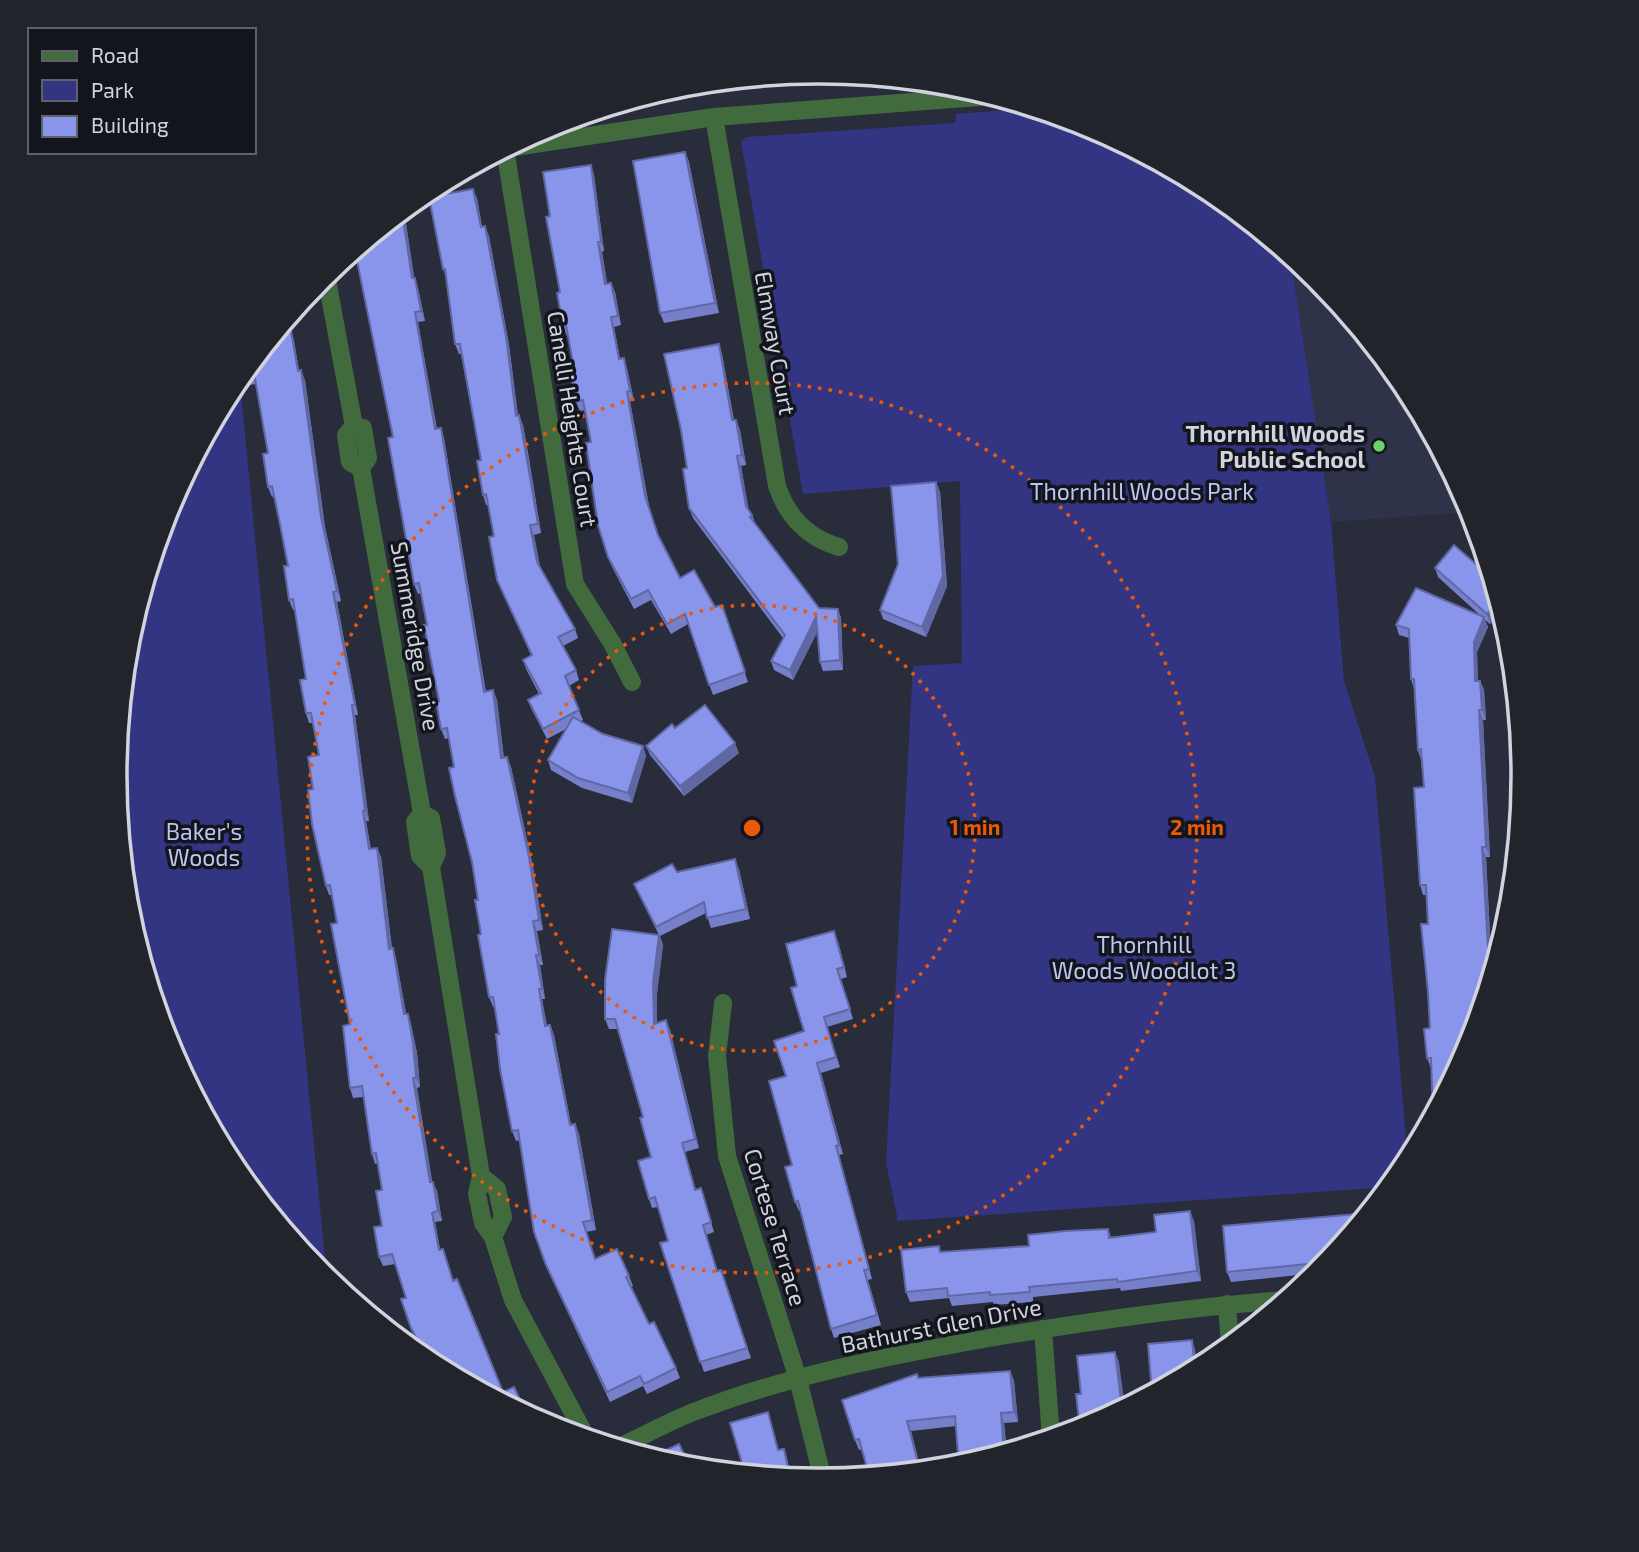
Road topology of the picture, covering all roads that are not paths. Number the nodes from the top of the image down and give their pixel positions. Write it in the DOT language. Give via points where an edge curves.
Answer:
graph roads {
  1 [pos="961,98"];
  2 [pos="714,117"];
  3 [pos="538,144"];
  4 [pos="508,158"];
  5 [pos="329,289"];
  6 [pos="839,547"];
  7 [pos="632,681"];
  8 [pos="723,1003"];
  9 [pos="1270,1301"];
  10 [pos="1227,1304"];
  11 [pos="1043,1329"];
  12 [pos="1229,1333"];
  13 [pos="798,1380"];
  14 [pos="579,1424"];
  15 [pos="1050,1428"];
  16 [pos="631,1441"];
  17 [pos="820,1468"];
  1 -- 2 [label="street"];
  2 -- 3 [label="street"];
  2 -- 6 [label="street, Elmway Court" via="777,486 799,525"];
  4 -- 7 [label="street, Canelli Heights Court" via="575,584"];
  5 -- 14 [label="street, Summeridge Drive" via="354,426 363,428 368,458 361,468 422,813 431,818 437,853 431,867 481,1176 498,1189 503,1217 493,1237 513,1300"];
  8 -- 13 [label="street, Cortese Terrace" via="717,1056 727,1156"];
  9 -- 10 [label="street, Bathurst Glen Drive"];
  10 -- 11 [label="street, Bathurst Glen Drive"];
  10 -- 12 [label="street"];
  11 -- 13 [label="street, Bathurst Glen Drive" via="903,1353"];
  11 -- 15 [label="street"];
  13 -- 16 [label="street, Bathurst Glen Drive" via="691,1413"];
  13 -- 17 [label="street, Cortese Terrace"];
}
